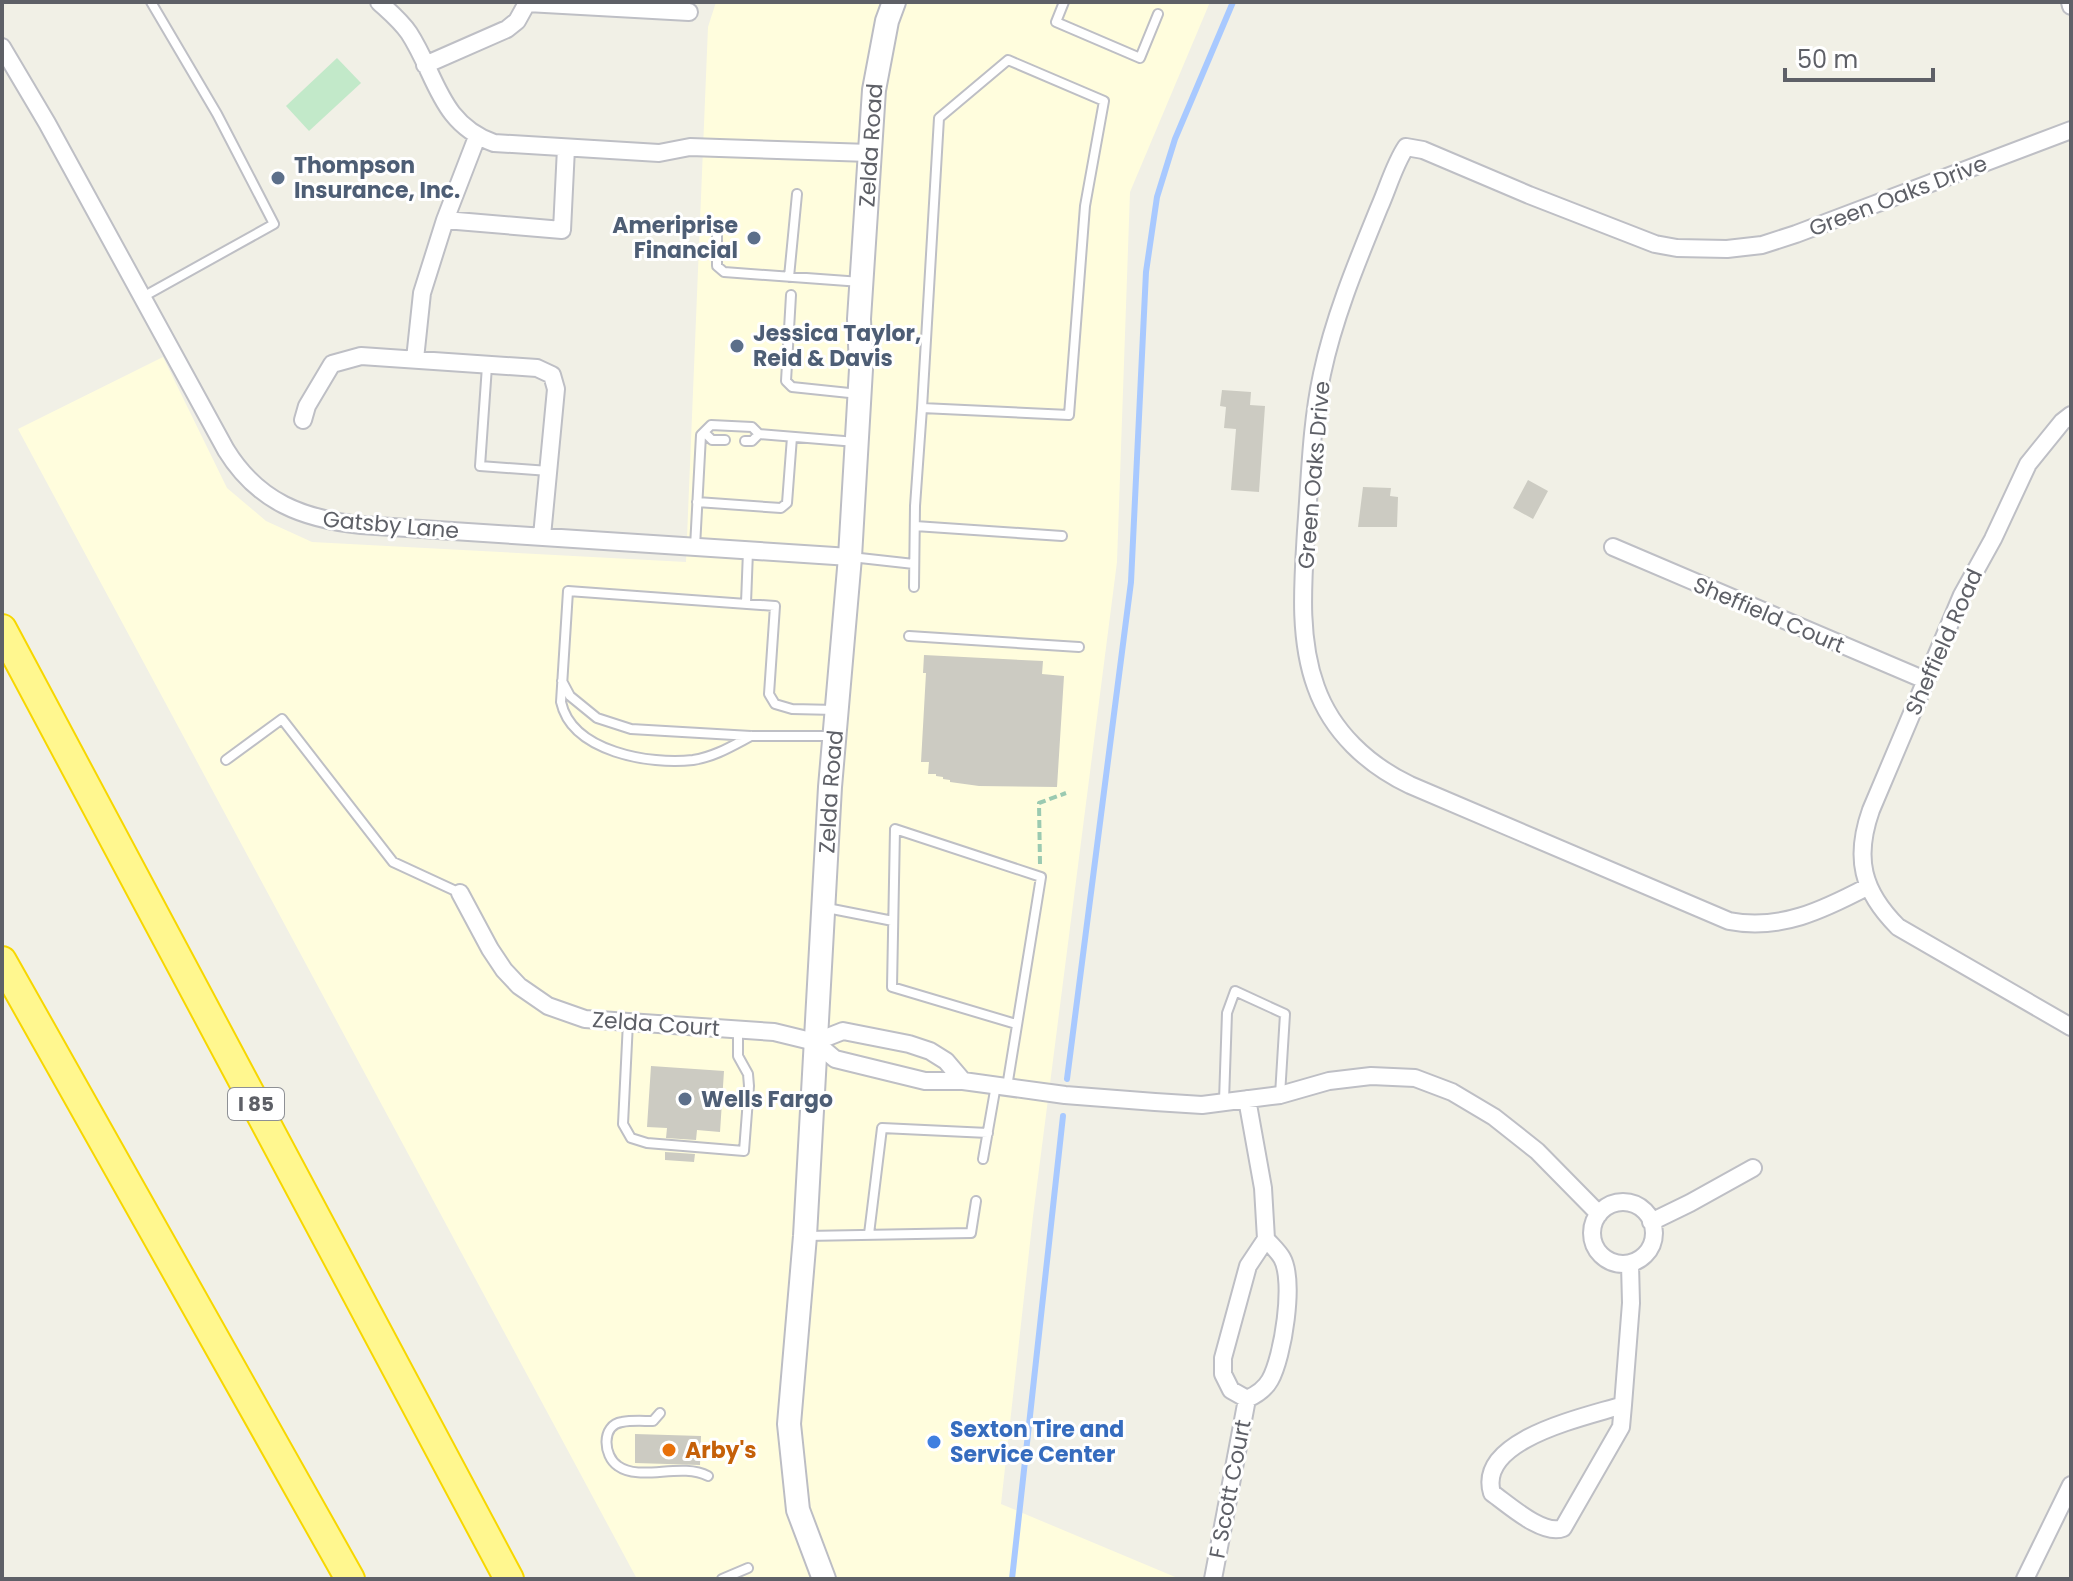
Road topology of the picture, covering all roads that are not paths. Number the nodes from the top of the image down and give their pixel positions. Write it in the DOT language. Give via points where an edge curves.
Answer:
graph roads {
  1 [pos="151,2"];
  2 [pos="379,2"];
  3 [pos="894,2"];
  4 [pos="1064,2"];
  5 [pos="689,12"];
  6 [pos="1158,14"];
  7 [pos="2,47"];
  8 [pos="425,65"];
  9 [pos="2071,130"];
  10 [pos="477,137"];
  11 [pos="566,148"];
  12 [pos="870,153"];
  13 [pos="797,194"];
  14 [pos="445,220"];
  15 [pos="717,234"];
  16 [pos="789,277"];
  17 [pos="861,282"];
  18 [pos="791,295"];
  19 [pos="141,298"];
  20 [pos="415,359"];
  21 [pos="487,366"];
  22 [pos="860,394"];
  23 [pos="922,408"];
  24 [pos="2071,415"];
  25 [pos="303,420"];
  26 [pos="705,433"];
  27 [pos="759,434"];
  28 [pos="792,437"];
  29 [pos="725,440"];
  30 [pos="745,441"];
  31 [pos="857,442"];
  32 [pos="549,471"];
  33 [pos="697,502"];
  34 [pos="915,526"];
  35 [pos="542,536"];
  36 [pos="1062,536"];
  37 [pos="695,547"];
  38 [pos="1613,547"];
  39 [pos="748,550"];
  40 [pos="850,557"];
  41 [pos="914,564"];
  42 [pos="914,587"];
  43 [pos="746,603"];
  44 [pos="2,629"];
  45 [pos="909,636"];
  46 [pos="1079,647"];
  47 [pos="1925,680"];
  48 [pos="562,681"];
  49 [pos="836,710"];
  50 [pos="751,736"];
  51 [pos="834,736"];
  52 [pos="226,760"];
  53 [pos="1867,887"];
  54 [pos="460,893"];
  55 [pos="823,907"];
  56 [pos="893,921"];
  57 [pos="2,961"];
  58 [pos="628,1022"];
  59 [pos="1016,1024"];
  60 [pos="2071,1027"];
  61 [pos="738,1030"];
  62 [pos="815,1042"];
  63 [pos="963,1081"];
  64 [pos="1002,1086"];
  65 [pos="1280,1095"];
  66 [pos="1247,1099"];
  67 [pos="1224,1102"];
  68 [pos="988,1133"];
  69 [pos="983,1159"];
  70 [pos="1753,1168"];
  71 [pos="976,1201"];
  72 [pos="1599,1214"];
  73 [pos="1651,1222"];
  74 [pos="869,1234"];
  75 [pos="805,1236"];
  76 [pos="1266,1239"];
  77 [pos="1630,1264"];
  78 [pos="1247,1399"];
  79 [pos="1623,1405"];
  80 [pos="660,1413"];
  81 [pos="708,1476"];
  82 [pos="2071,1485"];
  83 [pos="748,1568"];
  84 [pos="350,1579"];
  85 [pos="509,1579"];
  86 [pos="722,1579"];
  87 [pos="824,1579"];
  88 [pos="1213,1579"];
  89 [pos="2025,1579"];
  1 -- 19 [label="lane" via="274,224"];
  2 -- 8 [label="street" via="408,31"];
  3 -- 12 [label="main road, Zelda Road" via="874,90"];
  4 -- 6 [label="lane" via="1056,22 1140,58"];
  5 -- 8 [label="street" via="527,3 507,29"];
  7 -- 19 [label="street, Gatsby Lane"];
  8 -- 10 [label="street" via="449,112"];
  9 -- 53 [label="street, Green Oaks Drive" via="1796,234 1727,249 1677,248 1635,238 1406,147 1338,314 1322,373 1305,550 1306,655 1325,707 1364,756 1410,785 1729,921 1784,922"];
  10 -- 11 [label="street"];
  10 -- 14 [label="street"];
  11 -- 12 [label="street"];
  11 -- 14 [label="street" via="562,230"];
  12 -- 17 [label="main road, Zelda Road"];
  13 -- 16 [label="lane"];
  14 -- 20 [label="street" via="422,293"];
  15 -- 16 [label="lane" via="717,266 724,272"];
  16 -- 17 [label="lane"];
  17 -- 22 [label="main road, Zelda Road"];
  18 -- 22 [label="lane" via="786,381 792,387"];
  19 -- 35 [label="street, Gatsby Lane" via="237,468 284,505 330,521"];
  20 -- 21 [label="street"];
  20 -- 25 [label="street" via="361,356 332,364"];
  21 -- 32 [label="street" via="537,368 552,375 556,389"];
  21 -- 32 [label="lane" via="480,466"];
  22 -- 31 [label="main road, Zelda Road"];
  23 -- 23 [label="lane" via="1069,415 1085,206 1104,101 1008,60 939,118"];
  23 -- 34 [label="lane"];
  24 -- 47 [label="street, Sheffield Road" via="2028,464"];
  26 -- 27 [label="lane" via="711,425 752,427"];
  26 -- 29 [label="lane" via="712,440"];
  26 -- 33 [label="lane"];
  27 -- 28 [label="lane"];
  27 -- 30 [label="lane"];
  28 -- 31 [label="lane"];
  28 -- 33 [label="lane" via="787,503 781,508"];
  31 -- 40 [label="main road, Zelda Road"];
  32 -- 35 [label="street"];
  33 -- 37 [label="lane"];
  34 -- 36 [label="lane"];
  34 -- 41 [label="lane"];
  35 -- 37 [label="street, Gatsby Lane"];
  37 -- 39 [label="street, Gatsby Lane"];
  38 -- 47 [label="street, Sheffield Court"];
  39 -- 40 [label="street, Gatsby Lane"];
  39 -- 43 [label="lane"];
  40 -- 41 [label="lane"];
  40 -- 49 [label="main road, Zelda Road"];
  41 -- 42 [label="lane"];
  43 -- 48 [label="lane" via="568,591"];
  43 -- 49 [label="lane" via="775,606 769,694 780,707"];
  44 -- 85 [label="highway, I 85"];
  45 -- 46 [label="lane"];
  47 -- 53 [label="street, Sheffield Road" via="1864,830 1861,853"];
  48 -- 50 [label="lane" via="584,709 612,725"];
  48 -- 50 [label="lane" via="563,712 571,725 599,744 639,759 694,760"];
  49 -- 51 [label="main road, Zelda Road"];
  50 -- 51 [label="lane"];
  51 -- 55 [label="main road, Zelda Road"];
  52 -- 54 [label="lane" via="282,719 393,862"];
  53 -- 60 [label="street" via="1881,910 1904,931"];
  54 -- 58 [label="street, Zelda Court" via="504,970 532,996 559,1012"];
  55 -- 56 [label="lane"];
  55 -- 62 [label="main road, Zelda Road"];
  56 -- 59 [label="lane" via="892,987"];
  56 -- 59 [label="lane" via="895,829 1041,877"];
  57 -- 84 [label="highway"];
  58 -- 61 [label="street, Zelda Court"];
  58 -- 61 [label="lane" via="623,1124 631,1138 744,1151 749,1086 738,1056"];
  59 -- 64 [label="lane"];
  61 -- 62 [label="street, Zelda Court"];
  62 -- 63 [label="street" via="835,1059 925,1081"];
  62 -- 63 [label="street" via="843,1031 909,1044 946,1061"];
  62 -- 75 [label="main road, Zelda Road"];
  63 -- 64 [label="street"];
  64 -- 67 [label="street" via="1171,1103"];
  64 -- 68 [label="lane"];
  65 -- 66 [label="street"];
  65 -- 67 [label="lane" via="1285,1014 1235,991 1227,1013"];
  65 -- 72 [label="street" via="1371,1076 1432,1083 1476,1105 1537,1151"];
  66 -- 67 [label="street"];
  66 -- 76 [label="street, F Scott Court"];
  68 -- 69 [label="lane"];
  68 -- 74 [label="lane" via="882,1128"];
  70 -- 73 [label="street"];
  71 -- 74 [label="lane" via="971,1233"];
  72 -- 73 [label="street" via="1622,1202 1642,1209"];
  72 -- 77 [label="street" via="1593,1227 1595,1247 1610,1262"];
  73 -- 77 [label="street" via="1652,1245"];
  74 -- 75 [label="lane"];
  75 -- 87 [label="main road, Zelda Road" via="790,1446 798,1510"];
  76 -- 78 [label="street, F Scott Court" via="1248,1266 1223,1358 1231,1390"];
  76 -- 78 [label="street, F Scott Court" via="1283,1260 1288,1296 1270,1380"];
  77 -- 79 [label="street"];
  78 -- 88 [label="street, F Scott Court"];
  79 -- 79 [label="street" via="1520,1441 1493,1467 1492,1493 1545,1529 1563,1528 1621,1427"];
  80 -- 81 [label="lane" via="653,1421 618,1422 612,1427 607,1434 612,1461 629,1471 696,1470"];
  82 -- 89 [label="street"];
  83 -- 86 [label="lane"];
}
